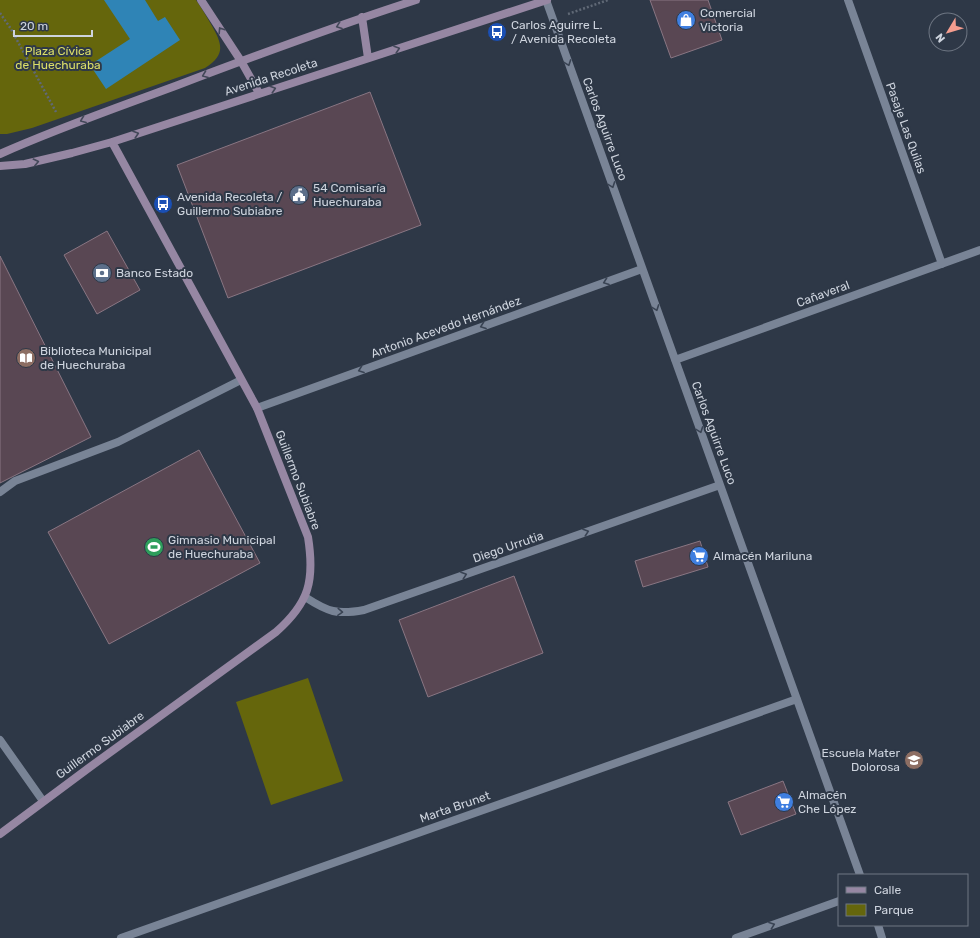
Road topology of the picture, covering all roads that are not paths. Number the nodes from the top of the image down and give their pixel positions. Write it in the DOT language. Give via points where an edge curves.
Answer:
graph roads {
  1 [pos="201,0"];
  2 [pos="416,0"];
  3 [pos="546,0"];
  4 [pos="848,0"];
  5 [pos="362,17"];
  6 [pos="368,58"];
  7 [pos="241,61"];
  8 [pos="259,93"];
  9 [pos="112,142"];
  10 [pos="0,154"];
  11 [pos="0,166"];
  12 [pos="980,250"];
  13 [pos="942,264"];
  14 [pos="642,269"];
  15 [pos="675,360"];
  16 [pos="242,380"];
  17 [pos="257,408"];
  18 [pos="720,485"];
  19 [pos="0,492"];
  20 [pos="304,597"];
  21 [pos="797,699"];
  22 [pos="0,740"];
  23 [pos="43,801"];
  24 [pos="0,834"];
  25 [pos="860,874"];
  26 [pos="838,901"];
  27 [pos="878,926"];
  28 [pos="121,938"];
  29 [pos="736,938"];
  30 [pos="882,938"];
  7 -- 1 [label="main road, one-way"];
  2 -- 5 [label="main road, Avenida Recoleta"];
  6 -- 3 [label="main road, Avenida Recoleta, one-way"];
  3 -- 14 [label="street, Carlos Aguirre Luco, one-way"];
  4 -- 13 [label="street, Pasaje Las Quilas"];
  5 -- 6 [label="main road"];
  5 -- 7 [label="main road, Avenida Recoleta, one-way"];
  8 -- 6 [label="main road, Avenida Recoleta, one-way"];
  7 -- 8 [label="main road"];
  7 -- 10 [label="main road, Avenida Recoleta, one-way" via="64,126"];
  9 -- 8 [label="main road, Avenida Recoleta, one-way"];
  11 -- 9 [label="main road, Avenida Recoleta, one-way" via="25,164"];
  9 -- 16 [label="main road, Guillermo Subiabre"];
  12 -- 13 [label="street, Cañaveral"];
  13 -- 15 [label="street, Cañaveral"];
  14 -- 15 [label="street, Carlos Aguirre Luco, one-way"];
  14 -- 17 [label="street, Antonio Acevedo Hernández, one-way"];
  15 -- 18 [label="street, Carlos Aguirre Luco, one-way"];
  16 -- 17 [label="main road, Guillermo Subiabre"];
  16 -- 19 [label="street" via="118,442 15,481"];
  17 -- 20 [label="main road, Guillermo Subiabre" via="308,537 311,571"];
  20 -- 18 [label="street, Diego Urrutia, one-way" via="333,612 349,613 364,610"];
  18 -- 21 [label="street, Carlos Aguirre Luco"];
  20 -- 23 [label="main road, Guillermo Subiabre" via="289,621 276,632"];
  21 -- 25 [label="street, Carlos Aguirre Luco"];
  21 -- 28 [label="street, Marta Brunet"];
  22 -- 23 [label="street"];
  23 -- 24 [label="main road, Guillermo Subiabre"];
  29 -- 26 [label="street, one-way"];
  27 -- 30 [label="street"];
}
